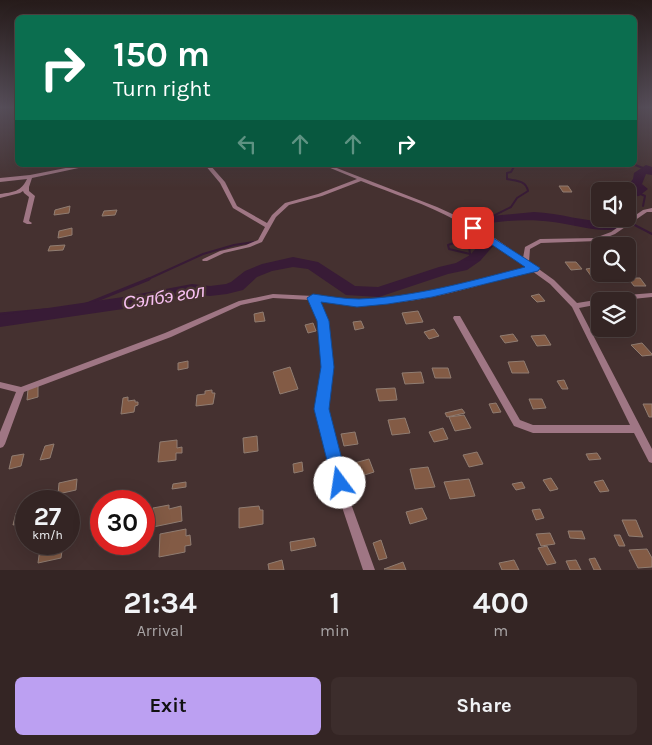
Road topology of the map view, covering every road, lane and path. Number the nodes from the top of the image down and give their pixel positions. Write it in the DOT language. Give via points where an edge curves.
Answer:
graph roads {
  1 [pos="78,167"];
  2 [pos="209,167"];
  3 [pos="331,167"];
  4 [pos="30,177"];
  5 [pos="362,179"];
  6 [pos="0,180"];
  7 [pos="26,187"];
  8 [pos="0,196"];
  9 [pos="652,210"];
  10 [pos="30,223"];
  11 [pos="268,226"];
  12 [pos="205,260"];
  13 [pos="526,262"];
  14 [pos="534,268"];
  15 [pos="652,295"];
  16 [pos="636,296"];
  17 [pos="313,298"];
  18 [pos="591,303"];
  19 [pos="575,306"];
  20 [pos="457,318"];
  21 [pos="0,385"];
  22 [pos="21,390"];
  23 [pos="637,429"];
  24 [pos="0,444"];
  25 [pos="652,459"];
  26 [pos="368,570"];
  1 -- 4 [label="street"];
  2 -- 11 [label="street" via="222,182 235,207"];
  3 -- 5 [label="street"];
  4 -- 6 [label="street"];
  4 -- 7 [label="street"];
  5 -- 11 [label="street" via="287,204 279,209"];
  5 -- 13 [label="street" via="459,219"];
  7 -- 8 [label="street"];
  7 -- 10 [label="street" via="26,192 32,196 26,222"];
  9 -- 13 [label="street" via="596,240 540,241 527,248"];
  11 -- 12 [label="street" via="260,241"];
  13 -- 14 [label="street"];
  14 -- 17 [label="street" via="432,294 388,300 357,303"];
  14 -- 19 [label="street"];
  15 -- 16 [label="street"];
  17 -- 22 [label="street" via="273,296 239,303 168,335"];
  17 -- 26 [label="street" via="323,321 328,367 321,409 345,501"];
  18 -- 19 [label="street"];
  19 -- 23 [label="street"];
  20 -- 23 [label="street" via="518,423 533,429"];
  21 -- 22 [label="street"];
  22 -- 24 [label="street"];
  23 -- 25 [label="street"];
}
